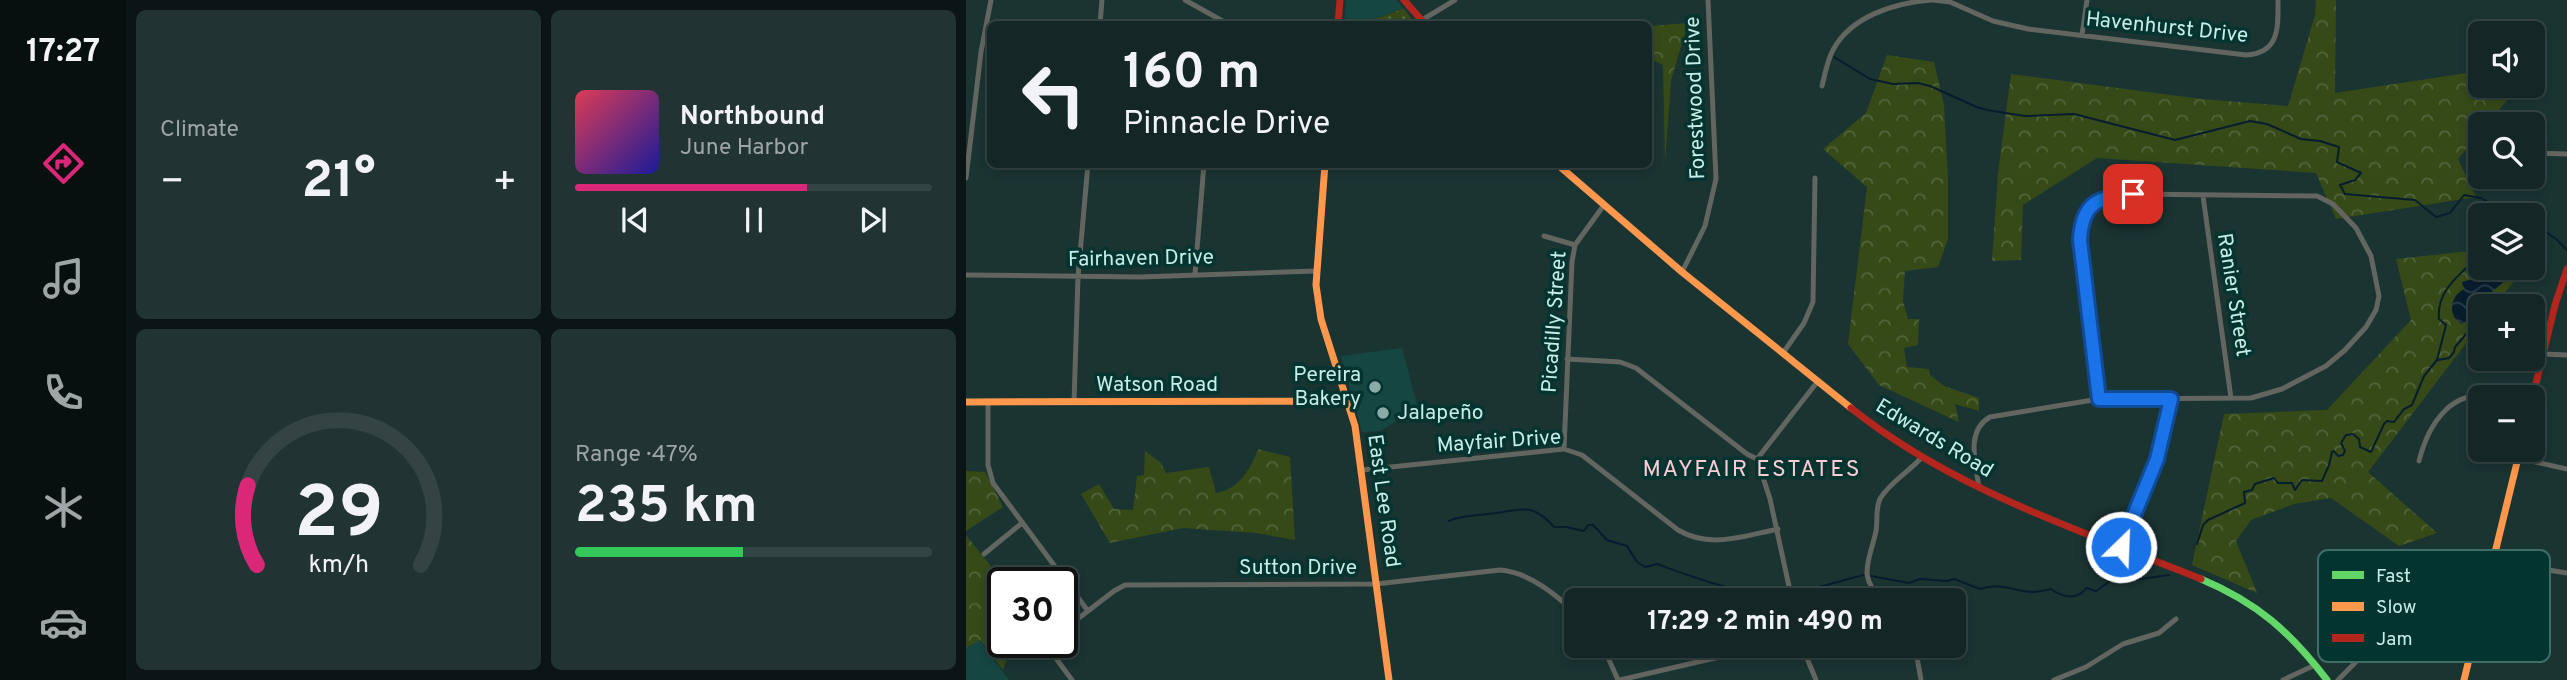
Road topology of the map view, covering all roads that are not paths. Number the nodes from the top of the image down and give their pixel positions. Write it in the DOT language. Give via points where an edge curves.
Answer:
graph roads {
  1 [pos="991,0"];
  2 [pos="1102,0"];
  3 [pos="1185,0"];
  4 [pos="1340,0"];
  5 [pos="1404,0"];
  6 [pos="1455,0"];
  7 [pos="1708,0"];
  8 [pos="1932,0"];
  9 [pos="2087,0"];
  10 [pos="2278,0"];
  11 [pos="1961,3"];
  12 [pos="1100,21"];
  13 [pos="1222,21"];
  14 [pos="1338,21"];
  15 [pos="1422,21"];
  16 [pos="1424,21"];
  17 [pos="2082,35"];
  18 [pos="1822,86"];
  19 [pos="2545,153"];
  20 [pos="2567,154"];
  21 [pos="1088,168"];
  22 [pos="1204,168"];
  23 [pos="1325,168"];
  24 [pos="1562,168"];
  25 [pos="966,178"];
  26 [pos="1815,178"];
  27 [pos="2203,196"];
  28 [pos="1604,205"];
  29 [pos="1544,236"];
  30 [pos="1575,245"];
  31 [pos="2567,269"];
  32 [pos="1316,271"];
  33 [pos="1682,272"];
  34 [pos="1195,274"];
  35 [pos="966,275"];
  36 [pos="1078,277"];
  37 [pos="2545,347"];
  38 [pos="1783,353"];
  39 [pos="2545,354"];
  40 [pos="2567,355"];
  41 [pos="1567,359"];
  42 [pos="1818,381"];
  43 [pos="2468,396"];
  44 [pos="2231,398"];
  45 [pos="2099,399"];
  46 [pos="2171,399"];
  47 [pos="1349,401"];
  48 [pos="966,402"];
  49 [pos="988,402"];
  50 [pos="1074,402"];
  51 [pos="1564,449"];
  52 [pos="1923,457"];
  53 [pos="1757,458"];
  54 [pos="2418,461"];
  55 [pos="2517,462"];
  56 [pos="2545,462"];
  57 [pos="2567,469"];
  58 [pos="1362,470"];
  59 [pos="1979,488"];
  60 [pos="1022,523"];
  61 [pos="1778,529"];
  62 [pos="2121,547"];
  63 [pos="2496,550"];
  64 [pos="984,554"];
  65 [pos="1376,584"];
  66 [pos="1790,588"];
  67 [pos="1871,588"];
  68 [pos="1564,603"];
  69 [pos="1088,611"];
  70 [pos="1078,619"];
  71 [pos="2176,619"];
  72 [pos="1058,658"];
  73 [pos="1609,658"];
  74 [pos="1715,658"];
  75 [pos="1807,658"];
  76 [pos="1916,658"];
  77 [pos="2357,662"];
  78 [pos="2468,662"];
  79 [pos="2315,665"];
  80 [pos="2077,672"];
  81 [pos="1072,680"];
  82 [pos="1389,680"];
  83 [pos="1619,680"];
  84 [pos="1816,680"];
  85 [pos="1921,680"];
  86 [pos="2054,680"];
  87 [pos="2081,680"];
  88 [pos="2283,680"];
  89 [pos="2327,680"];
  90 [pos="2339,680"];
  91 [pos="2464,680"];
  1 -- 25 [label="street"];
  2 -- 12 [label="street"];
  3 -- 13 [label="street"];
  4 -- 14 [label="street"];
  5 -- 15 [label="street"];
  6 -- 16 [label="street"];
  7 -- 33 [label="street, Forestwood Drive" via="1716,179 1704,226"];
  8 -- 11 [label="street, Havenhurst Drive"];
  8 -- 18 [label="street, Havenhurst Drive" via="1883,11 1853,25 1831,53"];
  9 -- 17 [label="street"];
  10 -- 17 [label="street, Havenhurst Drive" via="2276,37 2257,54"];
  11 -- 17 [label="street, Havenhurst Drive" via="2011,26"];
  19 -- 20 [label="street"];
  21 -- 36 [label="street"];
  22 -- 34 [label="street"];
  23 -- 32 [label="street, East Lee Road"];
  24 -- 28 [label="street, Edwards Road"];
  26 -- 38 [label="street" via="1813,302"];
  27 -- 44 [label="street, Ranier Street"];
  27 -- 44 [label="street" via="2312,196 2329,201 2365,243 2379,284 2372,318 2326,366 2272,393"];
  27 -- 45 [label="street" via="2112,195 2096,201 2085,214 2081,258"];
  28 -- 30 [label="street, Picadilly Street"];
  28 -- 33 [label="street, Edwards Road"];
  29 -- 30 [label="street"];
  30 -- 41 [label="street, Picadilly Street"];
  31 -- 37 [label="street"];
  32 -- 34 [label="street, Fairhaven Drive"];
  32 -- 47 [label="street, East Lee Road" via="1321,319"];
  33 -- 38 [label="street, Edwards Road"];
  34 -- 36 [label="street, Fairhaven Drive"];
  35 -- 36 [label="street, Fairhaven Drive"];
  36 -- 50 [label="street"];
  38 -- 42 [label="street, Edwards Road"];
  39 -- 40 [label="street"];
  41 -- 51 [label="street, Picadilly Street"];
  41 -- 53 [label="street" via="1620,362 1636,368"];
  42 -- 52 [label="street, Edwards Road"];
  42 -- 53 [label="street"];
  43 -- 54 [label="street" via="2434,424"];
  44 -- 46 [label="street"];
  45 -- 46 [label="street"];
  45 -- 59 [label="street" via="1994,415 1983,421 1974,438"];
  46 -- 62 [label="street" via="2157,459"];
  47 -- 50 [label="street, Watson Road"];
  47 -- 58 [label="street, East Lee Road"];
  48 -- 49 [label="street, Watson Road"];
  49 -- 50 [label="street, Watson Road"];
  49 -- 60 [label="street" via="989,474"];
  51 -- 58 [label="street, Mayfair Drive"];
  51 -- 61 [label="street, Mayfair Drive" via="1583,455 1689,536 1723,541"];
  52 -- 59 [label="street, Edwards Road"];
  52 -- 67 [label="street" via="1878,505 1868,556"];
  53 -- 61 [label="street"];
  55 -- 63 [label="street"];
  56 -- 57 [label="street"];
  58 -- 65 [label="street, East Lee Road"];
  59 -- 62 [label="street, Edwards Road"];
  60 -- 64 [label="street"];
  60 -- 69 [label="street"];
  61 -- 66 [label="street"];
  62 -- 79 [label="street, Edwards Road" via="2247,600 2287,632"];
  65 -- 68 [label="street, Sutton Drive" via="1504,570 1548,590"];
  65 -- 69 [label="street, Sutton Drive" via="1133,584 1120,587"];
  65 -- 82 [label="street, East Lee Road"];
  69 -- 70 [label="street, Sutton Drive"];
  71 -- 80 [label="street" via="2159,633 2123,644"];
  72 -- 81 [label="street"];
  73 -- 83 [label="street"];
  74 -- 83 [label="street"];
  75 -- 84 [label="street"];
  76 -- 85 [label="street"];
  77 -- 90 [label="street"];
  78 -- 91 [label="street"];
  79 -- 88 [label="street"];
  79 -- 89 [label="street, Edwards Road"];
  80 -- 86 [label="street"];
  80 -- 87 [label="street"];
}
